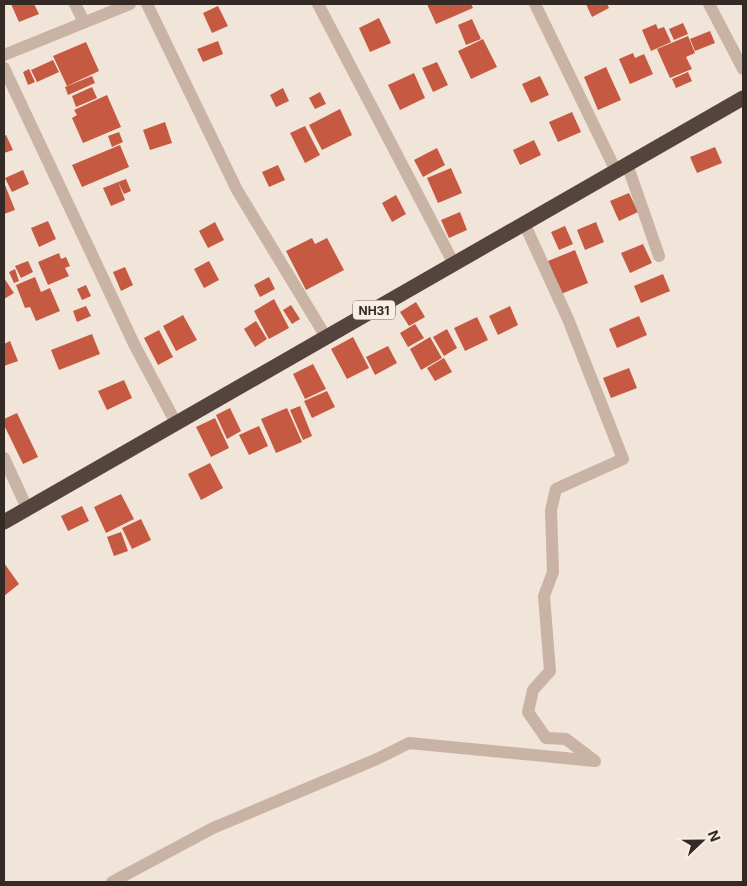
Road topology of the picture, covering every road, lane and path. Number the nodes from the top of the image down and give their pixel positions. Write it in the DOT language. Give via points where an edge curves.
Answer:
graph roads {
  1 [pos="75,4"];
  2 [pos="130,4"];
  3 [pos="147,4"];
  4 [pos="318,4"];
  5 [pos="535,4"];
  6 [pos="709,4"];
  7 [pos="84,22"];
  8 [pos="4,55"];
  9 [pos="4,68"];
  10 [pos="743,69"];
  11 [pos="743,98"];
  12 [pos="621,168"];
  13 [pos="524,223"];
  14 [pos="659,256"];
  15 [pos="454,264"];
  16 [pos="326,337"];
  17 [pos="176,423"];
  18 [pos="4,458"];
  19 [pos="28,508"];
  20 [pos="4,522"];
  21 [pos="112,882"];
  1 -- 7 [label="street"];
  2 -- 7 [label="street"];
  3 -- 16 [label="street" via="237,190"];
  4 -- 15 [label="street"];
  5 -- 12 [label="street"];
  6 -- 10 [label="street"];
  7 -- 8 [label="street"];
  9 -- 17 [label="street" via="134,346"];
  11 -- 12 [label="highway, NH31"];
  12 -- 13 [label="highway, NH31"];
  12 -- 14 [label="street"];
  13 -- 15 [label="highway, NH31"];
  13 -- 21 [label="street" via="568,319 624,459 556,489 551,510 553,572 544,596 550,671 533,690 528,712 546,738 566,739 595,761 409,743 212,828"];
  15 -- 16 [label="highway, NH31"];
  16 -- 17 [label="highway, NH31"];
  17 -- 19 [label="highway, NH31"];
  18 -- 19 [label="street"];
  19 -- 20 [label="highway, NH31"];
}
